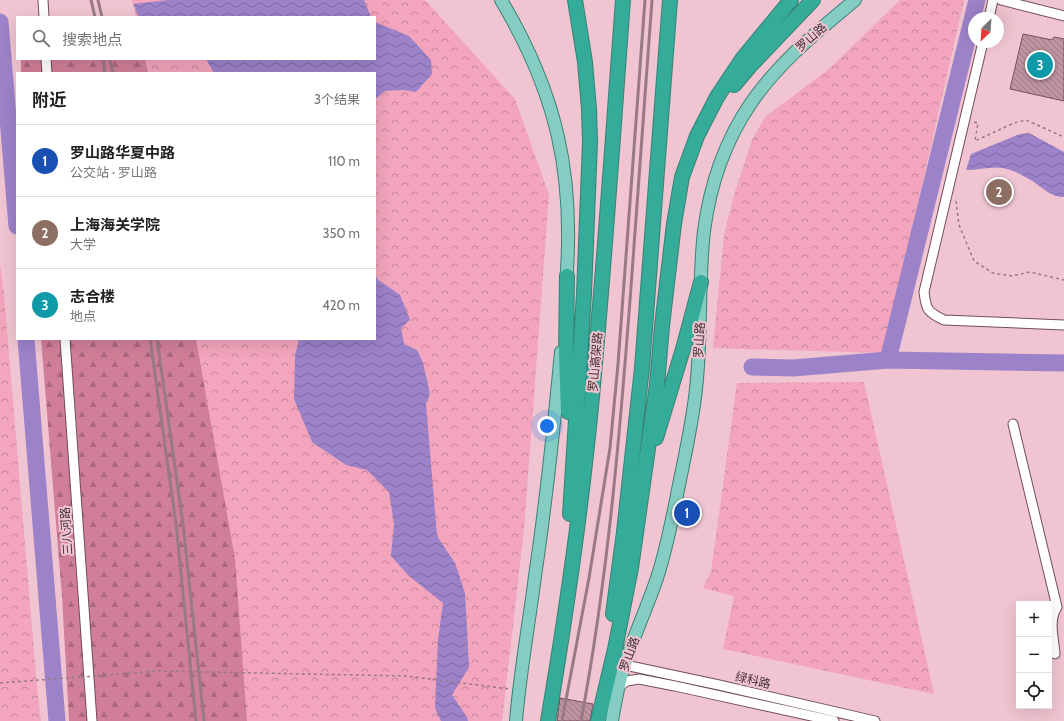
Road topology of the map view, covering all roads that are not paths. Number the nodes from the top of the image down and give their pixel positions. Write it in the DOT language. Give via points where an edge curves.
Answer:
graph roads {
  1 [pos="43,0"];
  2 [pos="501,0"];
  3 [pos="570,0"];
  4 [pos="575,0"];
  5 [pos="623,0"];
  6 [pos="670,0"];
  7 [pos="791,0"];
  8 [pos="813,0"];
  9 [pos="854,0"];
  10 [pos="993,0"];
  11 [pos="1001,0"];
  12 [pos="990,12"];
  13 [pos="44,16"];
  14 [pos="1064,16"];
  15 [pos="982,48"];
  16 [pos="46,60"];
  17 [pos="585,62"];
  18 [pos="747,62"];
  19 [pos="47,72"];
  20 [pos="567,276"];
  21 [pos="702,282"];
  22 [pos="1064,325"];
  23 [pos="65,340"];
  24 [pos="1013,424"];
  25 [pos="639,510"];
  26 [pos="569,526"];
  27 [pos="1055,654"];
  28 [pos="624,665"];
  29 [pos="618,687"];
  30 [pos="92,721"];
  31 [pos="516,721"];
  32 [pos="547,721"];
  33 [pos="595,721"];
  34 [pos="598,721"];
  35 [pos="612,721"];
  36 [pos="834,721"];
  37 [pos="875,721"];
  1 -- 13 [label="street"];
  2 -- 20 [label="main road" via="535,64 556,124 562,150 568,203"];
  3 -- 17 [label="highway"];
  4 -- 17 [label="highway"];
  5 -- 32 [label="highway, 罗山高架路" via="595,364 585,459 566,608"];
  6 -- 33 [label="highway" via="642,361 613,615"];
  7 -- 18 [label="highway"];
  8 -- 18 [label="highway"];
  9 -- 21 [label="main road, 罗山路" via="796,50 771,76 738,124 719,165 708,205"];
  10 -- 12 [label="street"];
  11 -- 14 [label="street"];
  15 -- 22 [label="street" via="924,292 925,306 934,316 944,320"];
  16 -- 19 [label="street"];
  17 -- 26 [label="highway" via="589,110 589,175"];
  18 -- 25 [label="highway" via="707,117 682,177"];
  20 -- 26 [label="highway"];
  20 -- 31 [label="main road" via="552,450"];
  21 -- 25 [label="highway" via="650,461"];
  21 -- 28 [label="main road, 罗山路" via="696,389 686,454 657,578"];
  23 -- 30 [label="street, 三八河路"];
  24 -- 27 [label="street" via="1057,607 1052,621"];
  25 -- 34 [label="highway" via="631,568"];
  26 -- 32 [label="highway"];
  28 -- 29 [label="main road, 罗山路"];
  28 -- 37 [label="street, 绿科路"];
  29 -- 35 [label="main road, 罗山路"];
  29 -- 36 [label="street, 绿科路" via="627,681 639,679"];
}
